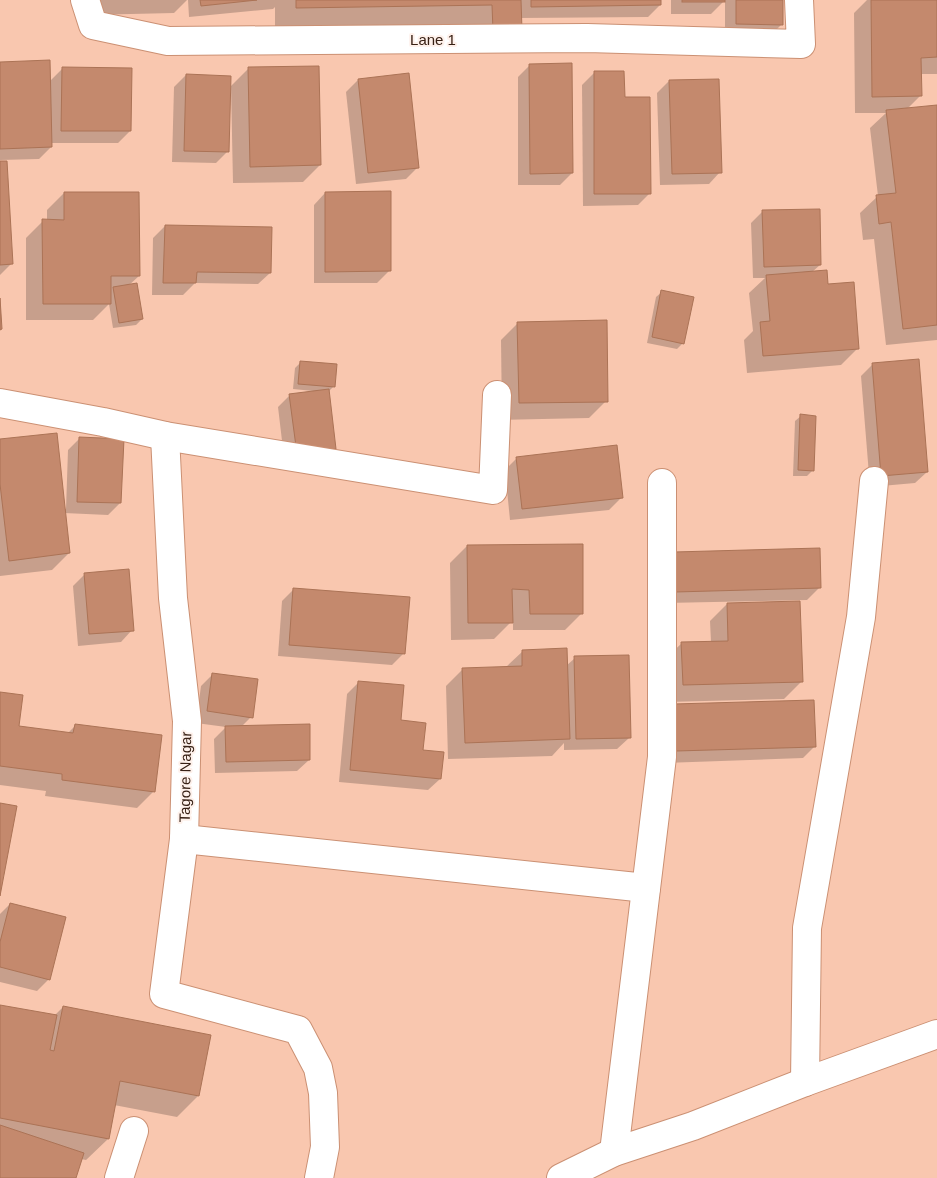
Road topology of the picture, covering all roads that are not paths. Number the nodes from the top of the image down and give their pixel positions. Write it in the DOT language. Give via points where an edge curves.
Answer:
graph roads {
  1 [pos="85,0"];
  2 [pos="799,0"];
  3 [pos="497,395"];
  4 [pos="0,403"];
  5 [pos="165,436"];
  6 [pos="874,481"];
  7 [pos="662,483"];
  8 [pos="184,840"];
  9 [pos="646,888"];
  10 [pos="937,1034"];
  11 [pos="805,1082"];
  12 [pos="134,1131"];
  13 [pos="614,1152"];
  14 [pos="119,1178"];
  15 [pos="319,1178"];
  16 [pos="560,1178"];
  1 -- 2 [label="street, Lane 1" via="93,25 168,41 587,38 801,44"];
  3 -- 5 [label="street" via="493,490"];
  4 -- 5 [label="street"];
  5 -- 8 [label="street, Tagore Nagar" via="173,598 187,721"];
  6 -- 11 [label="street" via="861,617 807,928"];
  7 -- 9 [label="street" via="662,757"];
  8 -- 9 [label="street"];
  8 -- 15 [label="street, Tagore Nagar" via="164,994 298,1030 318,1068 322,1093 325,1147"];
  9 -- 13 [label="street"];
  10 -- 11 [label="street"];
  11 -- 13 [label="street" via="693,1126"];
  12 -- 14 [label="street"];
  13 -- 16 [label="street"];
}
